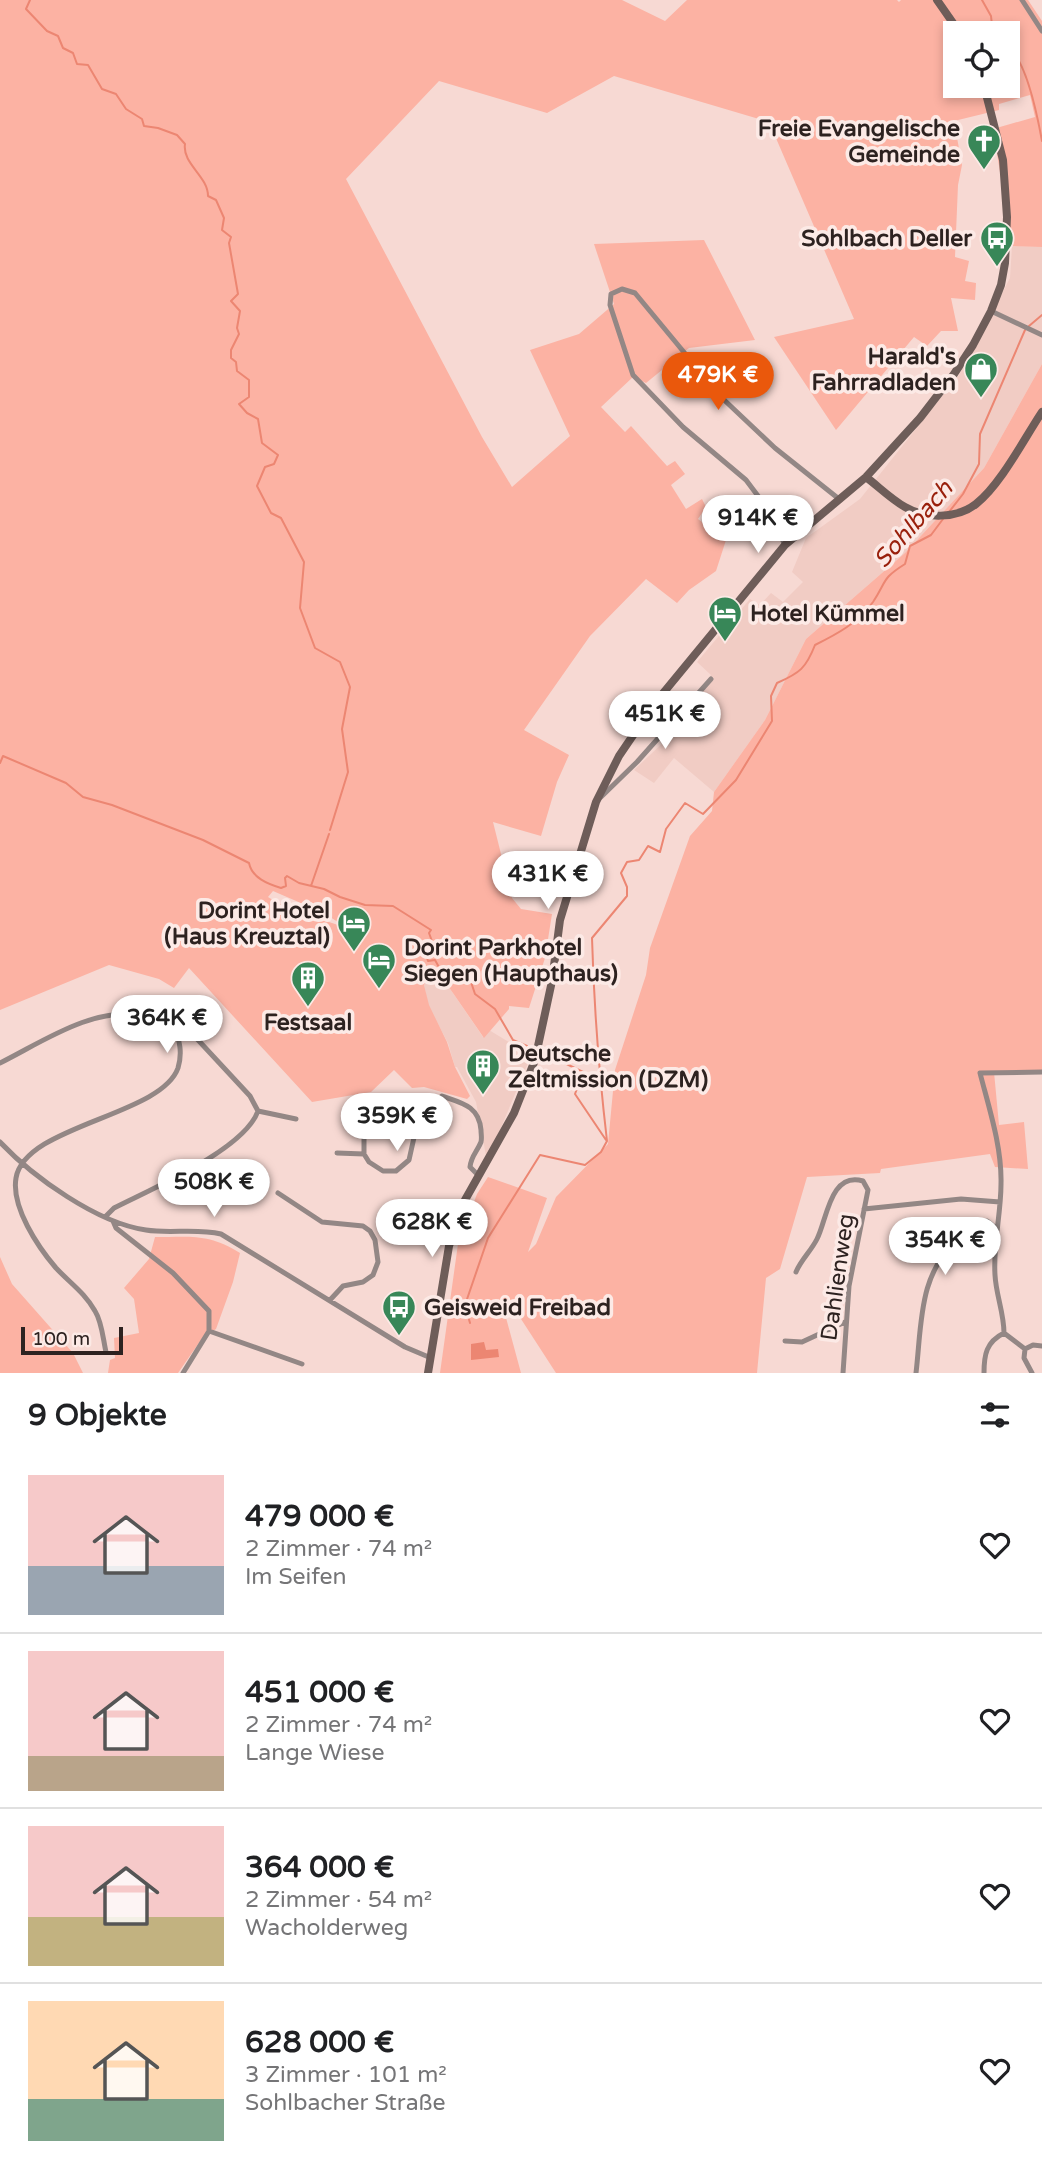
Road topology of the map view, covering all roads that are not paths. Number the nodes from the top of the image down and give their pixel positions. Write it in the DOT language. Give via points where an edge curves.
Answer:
graph roads {
  1 [pos="937,0"];
  2 [pos="1022,0"];
  3 [pos="952,21"];
  4 [pos="1042,31"];
  5 [pos="987,98"];
  6 [pos="991,311"];
  7 [pos="1042,335"];
  8 [pos="1042,412"];
  9 [pos="866,477"];
  10 [pos="839,499"];
  11 [pos="785,545"];
  12 [pos="711,678"];
  13 [pos="596,802"];
  14 [pos="172,1027"];
  15 [pos="0,1063"];
  16 [pos="1042,1072"];
  17 [pos="258,1111"];
  18 [pos="296,1119"];
  19 [pos="352,1124"];
  20 [pos="0,1142"];
  21 [pos="337,1153"];
  22 [pos="364,1154"];
  23 [pos="21,1165"];
  24 [pos="479,1175"];
  25 [pos="278,1193"];
  26 [pos="999,1202"];
  27 [pos="863,1209"];
  28 [pos="105,1217"];
  29 [pos="113,1221"];
  30 [pos="996,1228"];
  31 [pos="796,1272"];
  32 [pos="330,1300"];
  33 [pos="845,1322"];
  34 [pos="209,1331"];
  35 [pos="1004,1333"];
  36 [pos="785,1341"];
  37 [pos="1042,1346"];
  38 [pos="1025,1349"];
  39 [pos="106,1352"];
  40 [pos="431,1358"];
  41 [pos="302,1364"];
  42 [pos="184,1373"];
  43 [pos="428,1373"];
  44 [pos="844,1373"];
  45 [pos="916,1373"];
  46 [pos="984,1373"];
  47 [pos="1032,1373"];
  1 -- 3 [label="street"];
  2 -- 4 [label="street"];
  5 -- 6 [label="street" via="1003,160 1007,217 1005,263"];
  6 -- 7 [label="street"];
  6 -- 9 [label="street" via="954,374"];
  8 -- 9 [label="street" via="990,491 974,506 957,513 921,514 904,507"];
  9 -- 10 [label="street"];
  10 -- 11 [label="street"];
  10 -- 11 [label="street" via="721,397 635,293 622,289 611,294 610,305 633,376 683,427 746,480 767,508"];
  11 -- 13 [label="street" via="635,731"];
  12 -- 13 [label="street"];
  13 -- 24 [label="street" via="560,920 535,1060 514,1113"];
  14 -- 15 [label="street" via="146,1015 104,1015"];
  14 -- 17 [label="street" via="186,1027 250,1096"];
  14 -- 23 [label="street" via="181,1049 177,1070 159,1090 68,1131"];
  16 -- 26 [label="street" via="980,1073 1000,1160"];
  17 -- 18 [label="street"];
  17 -- 28 [label="street" via="251,1125 205,1161"];
  19 -- 22 [label="street" via="364,1130"];
  20 -- 23 [label="street"];
  21 -- 22 [label="street"];
  22 -- 24 [label="street" via="383,1171 402,1167 411,1154 417,1124 442,1096 468,1104 478,1115 482,1140 470,1167"];
  23 -- 28 [label="street"];
  23 -- 39 [label="street" via="16,1195 27,1227 97,1314"];
  24 -- 40 [label="street" via="449,1246"];
  25 -- 32 [label="street" via="322,1222 363,1226 375,1240 378,1262 373,1275 343,1286"];
  26 -- 27 [label="street" via="961,1199"];
  26 -- 30 [label="street"];
  27 -- 31 [label="street, Dahlienweg" via="868,1190 863,1181 851,1179 837,1189 817,1239"];
  27 -- 33 [label="street, Dahlienweg"];
  28 -- 29 [label="street"];
  29 -- 32 [label="street" via="148,1231 221,1234"];
  29 -- 34 [label="street" via="209,1311"];
  30 -- 35 [label="street" via="995,1276"];
  30 -- 45 [label="street" via="987,1222 965,1232 942,1255 929,1278"];
  32 -- 40 [label="street"];
  33 -- 36 [label="street" via="802,1342"];
  33 -- 44 [label="street, Dahlienweg"];
  34 -- 41 [label="street"];
  34 -- 42 [label="street"];
  35 -- 38 [label="street"];
  35 -- 46 [label="street" via="987,1347"];
  37 -- 38 [label="street"];
  38 -- 47 [label="street"];
  40 -- 43 [label="street"];
}
